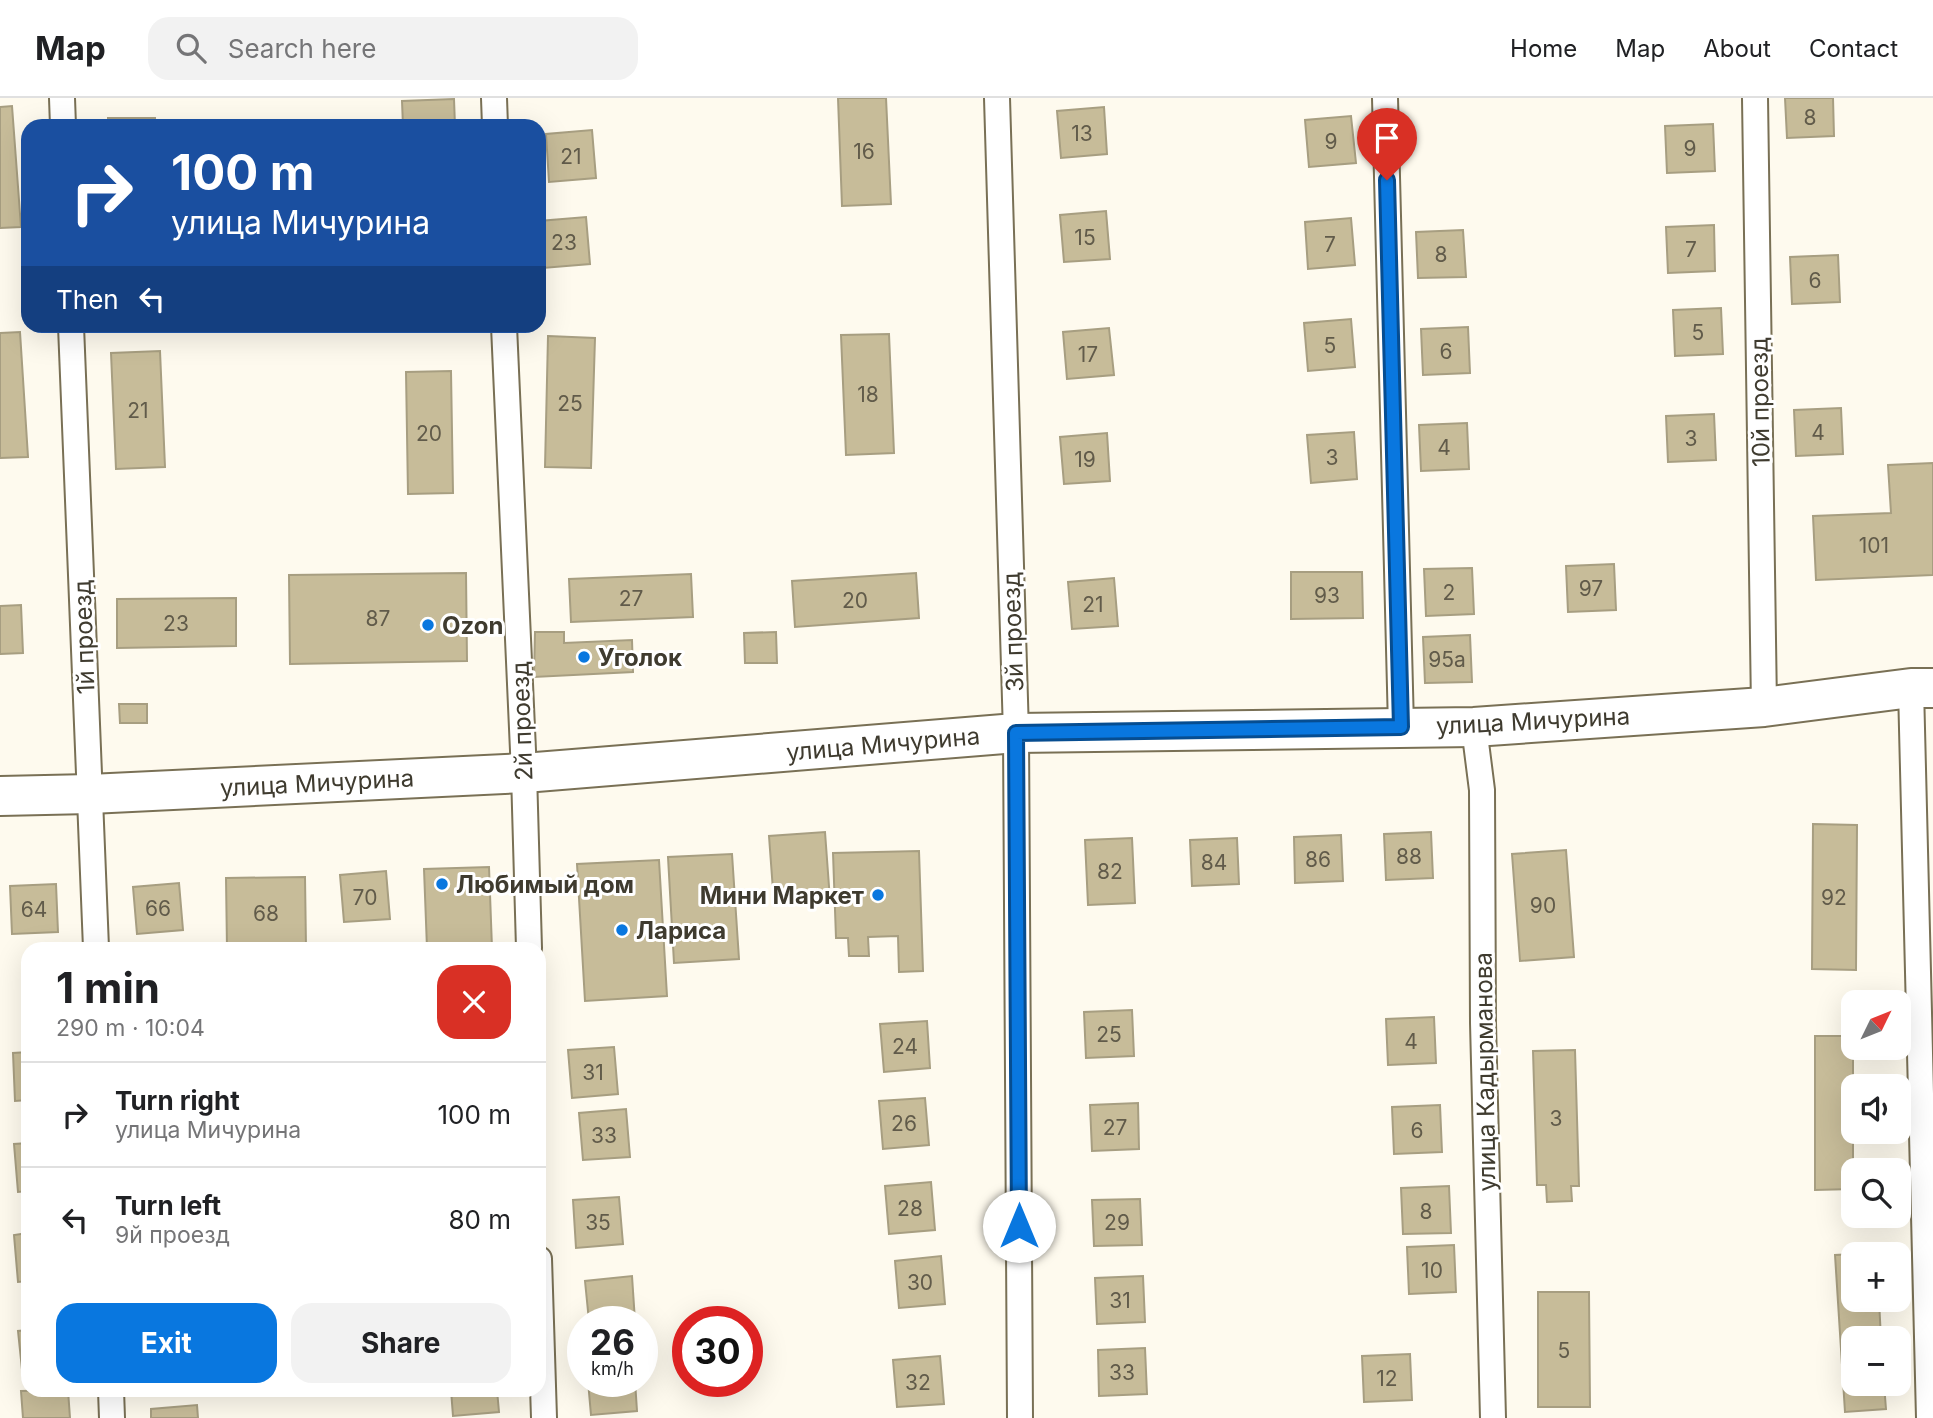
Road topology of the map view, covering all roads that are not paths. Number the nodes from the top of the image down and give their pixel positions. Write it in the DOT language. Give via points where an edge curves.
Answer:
graph roads {
  1 [pos="62,98"];
  2 [pos="494,98"];
  3 [pos="997,98"];
  4 [pos="1385,98"];
  5 [pos="1755,98"];
  6 [pos="64,119"];
  7 [pos="495,119"];
  8 [pos="71,333"];
  9 [pos="504,333"];
  10 [pos="1922,688"];
  11 [pos="1764,707"];
  12 [pos="1401,727"];
  13 [pos="1474,727"];
  14 [pos="1016,733"];
  15 [pos="524,773"];
  16 [pos="90,794"];
  17 [pos="0,796"];
  18 [pos="96,942"];
  19 [pos="529,942"];
  20 [pos="111,1397"];
  21 [pos="543,1397"];
  22 [pos="112,1418"];
  23 [pos="544,1418"];
  24 [pos="1020,1418"];
  25 [pos="1493,1418"];
  26 [pos="1929,1418"];
  1 -- 6 [label="street"];
  2 -- 7 [label="street"];
  3 -- 14 [label="street, 3й проезд"];
  4 -- 12 [label="street"];
  5 -- 11 [label="street, 10й проезд"];
  8 -- 16 [label="street, 1й проезд"];
  9 -- 15 [label="street, 2й проезд"];
  10 -- 11 [label="main road, улица Мичурина"];
  10 -- 26 [label="street"];
  11 -- 13 [label="main road, улица Мичурина"];
  12 -- 13 [label="main road, улица Мичурина"];
  12 -- 14 [label="main road, улица Мичурина"];
  13 -- 25 [label="street, улица Кадырманова" via="1482,790"];
  14 -- 15 [label="main road, улица Мичурина"];
  14 -- 24 [label="street, 3й проезд"];
  15 -- 16 [label="main road, улица Мичурина"];
  15 -- 19 [label="street, 2й проезд"];
  16 -- 17 [label="main road, улица Мичурина"];
  16 -- 18 [label="street, 1й проезд"];
  20 -- 22 [label="street"];
  21 -- 23 [label="street"];
}
